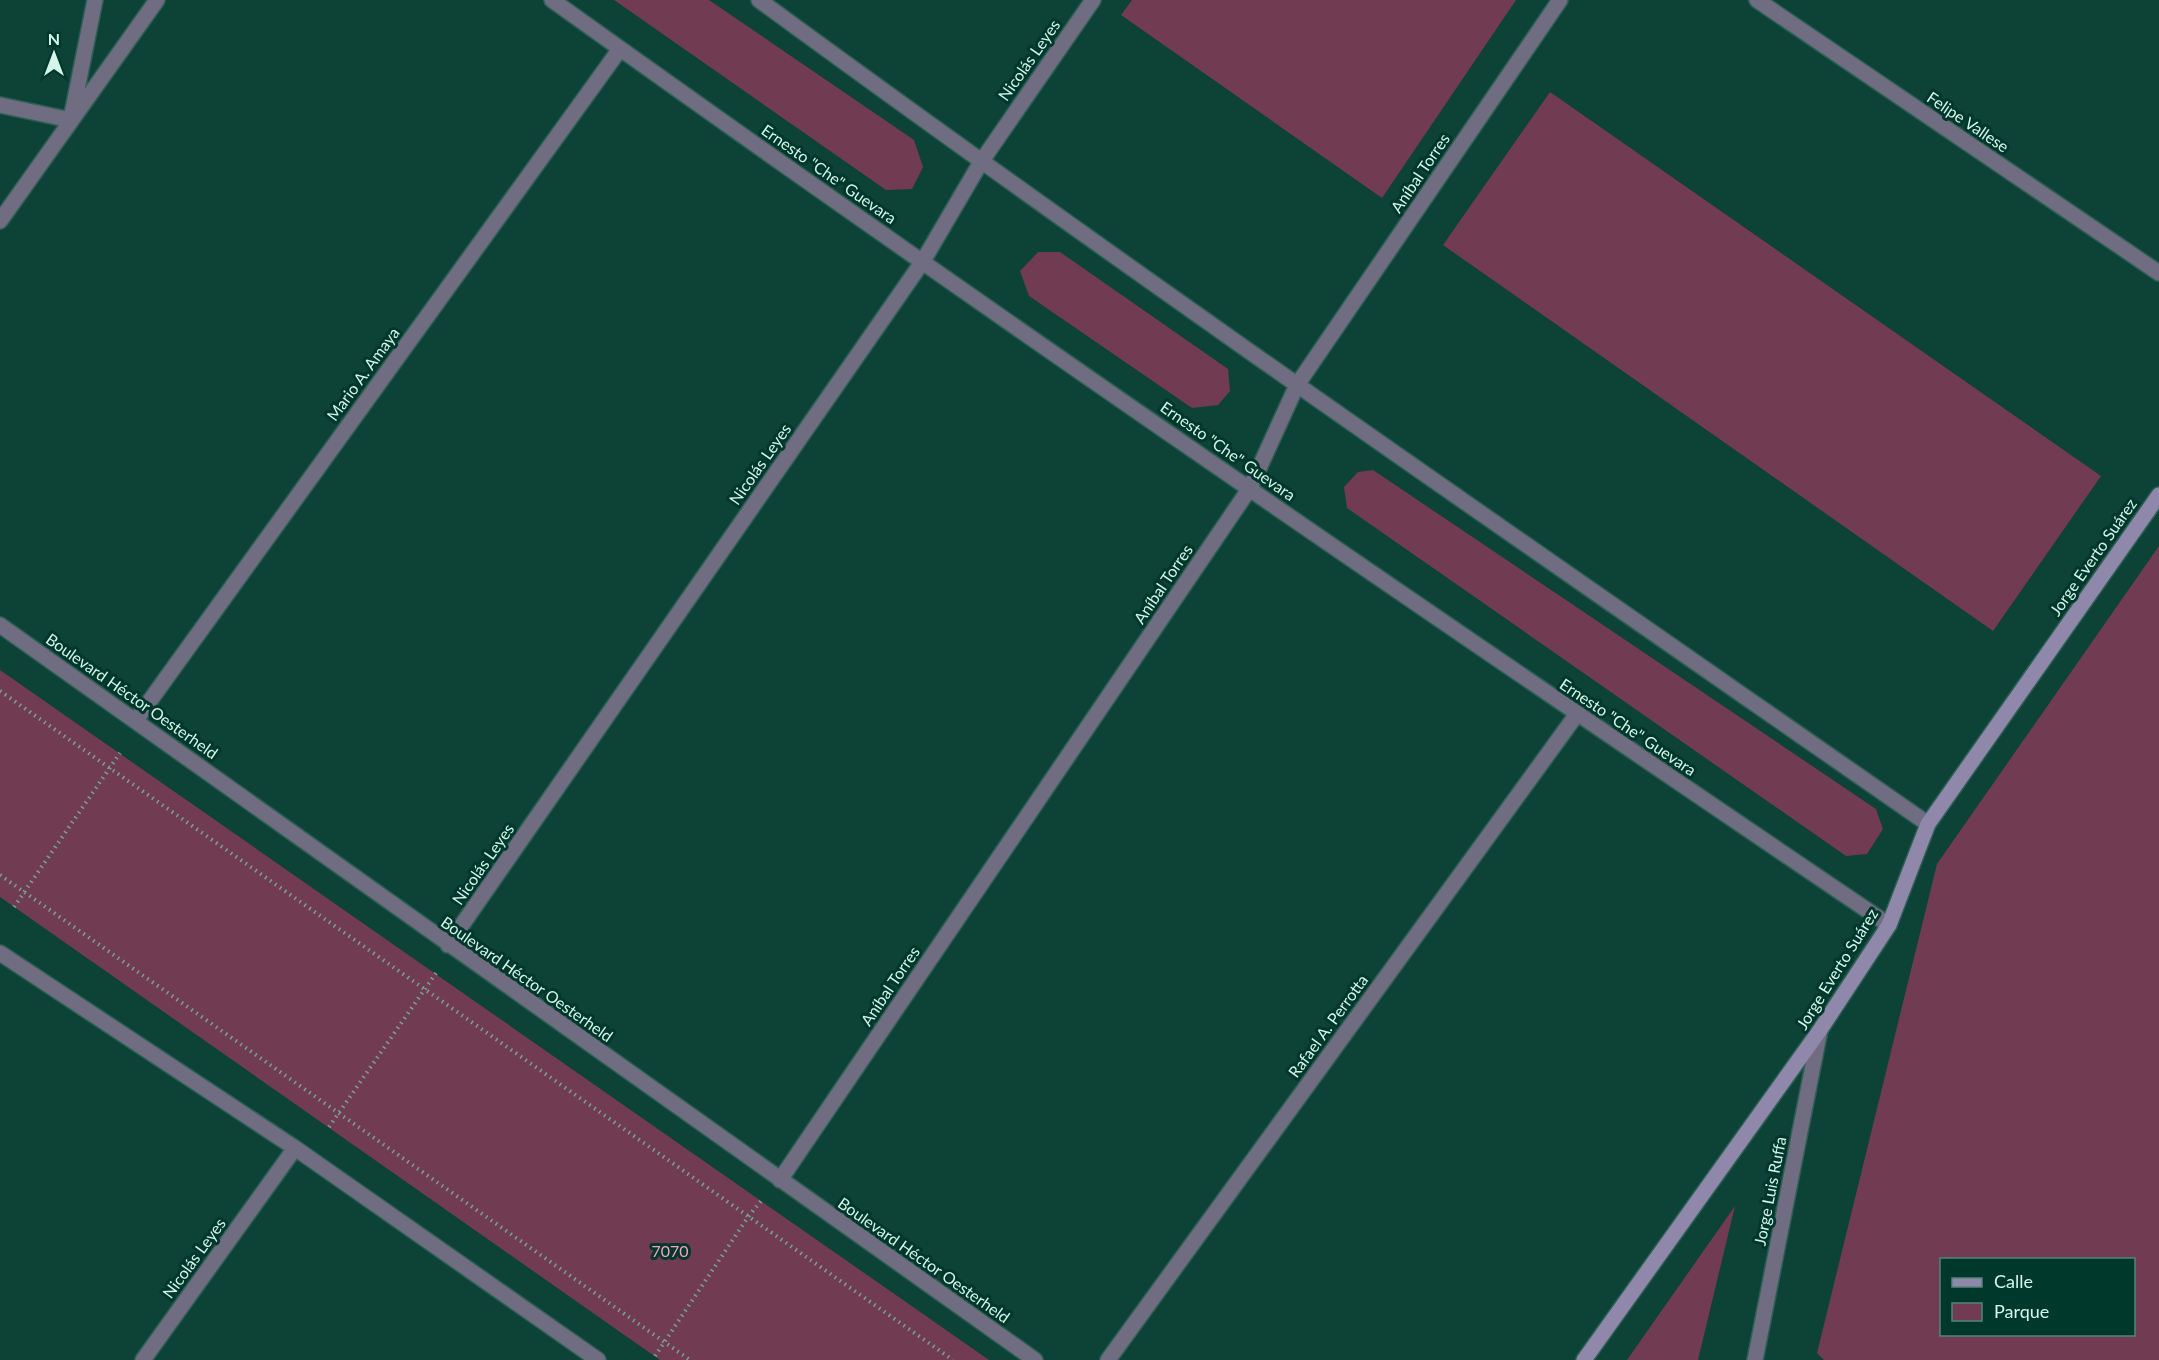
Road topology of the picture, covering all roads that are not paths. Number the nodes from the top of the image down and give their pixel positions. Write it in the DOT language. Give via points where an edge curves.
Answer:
graph roads {
  1 [pos="95,0"];
  2 [pos="157,0"];
  3 [pos="552,0"];
  4 [pos="759,0"];
  5 [pos="1093,0"];
  6 [pos="1560,0"];
  7 [pos="1757,0"];
  8 [pos="620,48"];
  9 [pos="0,105"];
  10 [pos="71,120"];
  11 [pos="981,162"];
  12 [pos="0,221"];
  13 [pos="923,261"];
  14 [pos="2159,273"];
  15 [pos="1297,385"];
  16 [pos="1250,488"];
  17 [pos="2159,495"];
  18 [pos="0,625"];
  19 [pos="1577,714"];
  20 [pos="136,720"];
  21 [pos="1928,824"];
  22 [pos="1889,925"];
  23 [pos="448,945"];
  24 [pos="0,953"];
  25 [pos="1821,1030"];
  26 [pos="295,1148"];
  27 [pos="780,1180"];
  28 [pos="143,1360"];
  29 [pos="598,1360"];
  30 [pos="1035,1360"];
  31 [pos="1108,1360"];
  32 [pos="1584,1360"];
  33 [pos="1755,1360"];
  1 -- 10 [label="street"];
  2 -- 10 [label="street"];
  3 -- 8 [label="street, Ernesto \"Che\" Guevara"];
  4 -- 11 [label="street"];
  5 -- 11 [label="street, Nicolás Leyes"];
  6 -- 15 [label="street, Aníbal Torres"];
  7 -- 14 [label="street, Felipe Vallese"];
  8 -- 13 [label="street, Ernesto \"Che\" Guevara"];
  8 -- 20 [label="street, Mario A. Amaya"];
  9 -- 10 [label="street"];
  10 -- 12 [label="street"];
  11 -- 13 [label="street, Nicolás Leyes"];
  11 -- 15 [label="street"];
  13 -- 16 [label="street, Ernesto \"Che\" Guevara"];
  13 -- 23 [label="street, Nicolás Leyes"];
  15 -- 16 [label="street, Aníbal Torres"];
  15 -- 21 [label="street"];
  16 -- 19 [label="street, Ernesto \"Che\" Guevara"];
  16 -- 27 [label="street, Aníbal Torres"];
  17 -- 21 [label="street, Jorge Everto Suárez"];
  18 -- 20 [label="street, Boulevard Héctor Oesterheld"];
  19 -- 22 [label="street, Ernesto \"Che\" Guevara"];
  19 -- 31 [label="street, Rafael A. Perrotta"];
  20 -- 23 [label="street, Boulevard Héctor Oesterheld"];
  21 -- 22 [label="street, Jorge Everto Suárez"];
  22 -- 25 [label="street, Jorge Everto Suárez"];
  23 -- 27 [label="street, Boulevard Héctor Oesterheld"];
  24 -- 26 [label="street"];
  25 -- 32 [label="street, Jorge Everto Suárez"];
  25 -- 33 [label="street, Jorge Luis Ruffa"];
  26 -- 28 [label="street, Nicolás Leyes"];
  26 -- 29 [label="street"];
  27 -- 30 [label="street, Boulevard Héctor Oesterheld"];
}
